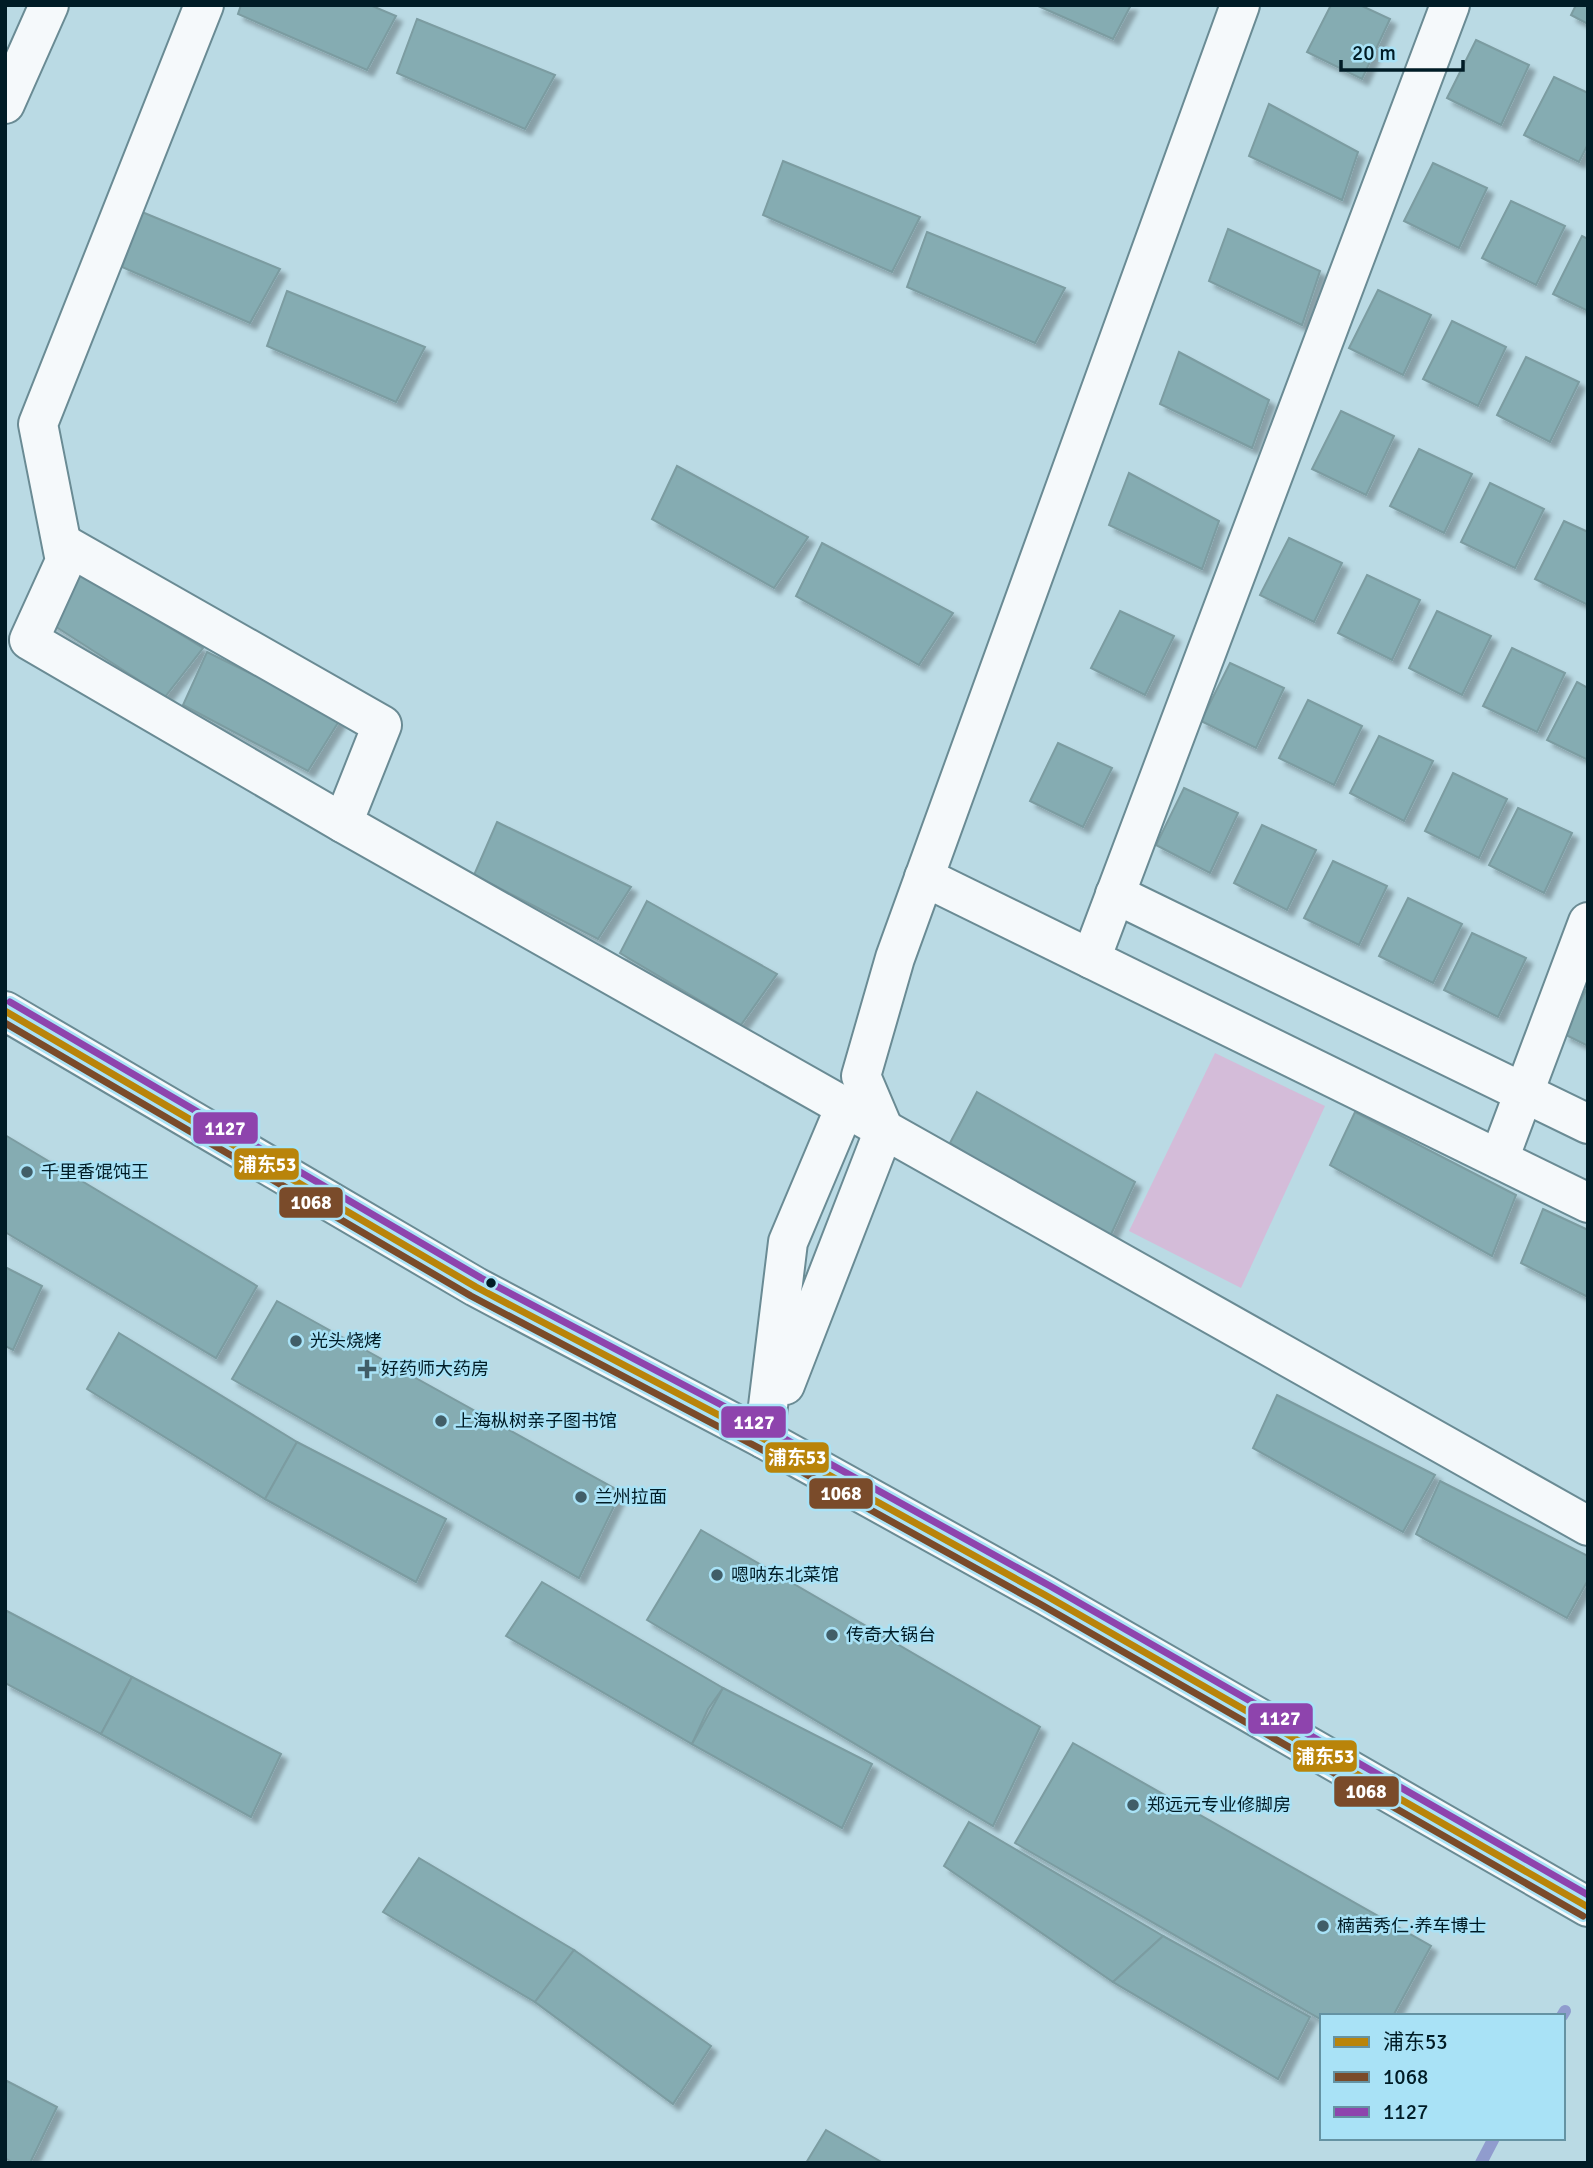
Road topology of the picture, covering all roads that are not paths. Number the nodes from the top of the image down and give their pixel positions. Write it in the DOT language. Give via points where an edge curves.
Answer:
graph roads {
  1 [pos="49,5"];
  2 [pos="204,5"];
  3 [pos="1240,5"];
  4 [pos="1450,5"];
  5 [pos="5,104"];
  6 [pos="62,544"];
  7 [pos="343,823"];
  8 [pos="924,877"];
  9 [pos="1115,894"];
  10 [pos="1588,922"];
  11 [pos="1091,959"];
  12 [pos="5,1012"];
  13 [pos="1524,1093"];
  14 [pos="845,1107"];
  15 [pos="1588,1124"];
  16 [pos="884,1130"];
  17 [pos="1499,1159"];
  18 [pos="1588,1203"];
  19 [pos="764,1439"];
  20 [pos="1588,1526"];
  21 [pos="1588,1907"];
  1 -- 5 [label="street"];
  2 -- 6 [label="street" via="38,424"];
  3 -- 8 [label="street"];
  4 -- 9 [label="street"];
  6 -- 7 [label="street" via="65,561 29,640"];
  6 -- 7 [label="street" via="382,725"];
  7 -- 14 [label="street"];
  8 -- 11 [label="street"];
  8 -- 16 [label="street" via="861,1076"];
  9 -- 11 [label="street"];
  9 -- 13 [label="street"];
  10 -- 13 [label="street"];
  11 -- 17 [label="street"];
  12 -- 19 [label="street" via="476,1287"];
  13 -- 15 [label="street"];
  13 -- 17 [label="street"];
  14 -- 16 [label="street"];
  14 -- 19 [label="street" via="788,1242"];
  16 -- 19 [label="street"];
  16 -- 20 [label="street"];
  17 -- 18 [label="street"];
  19 -- 21 [label="street"];
}
